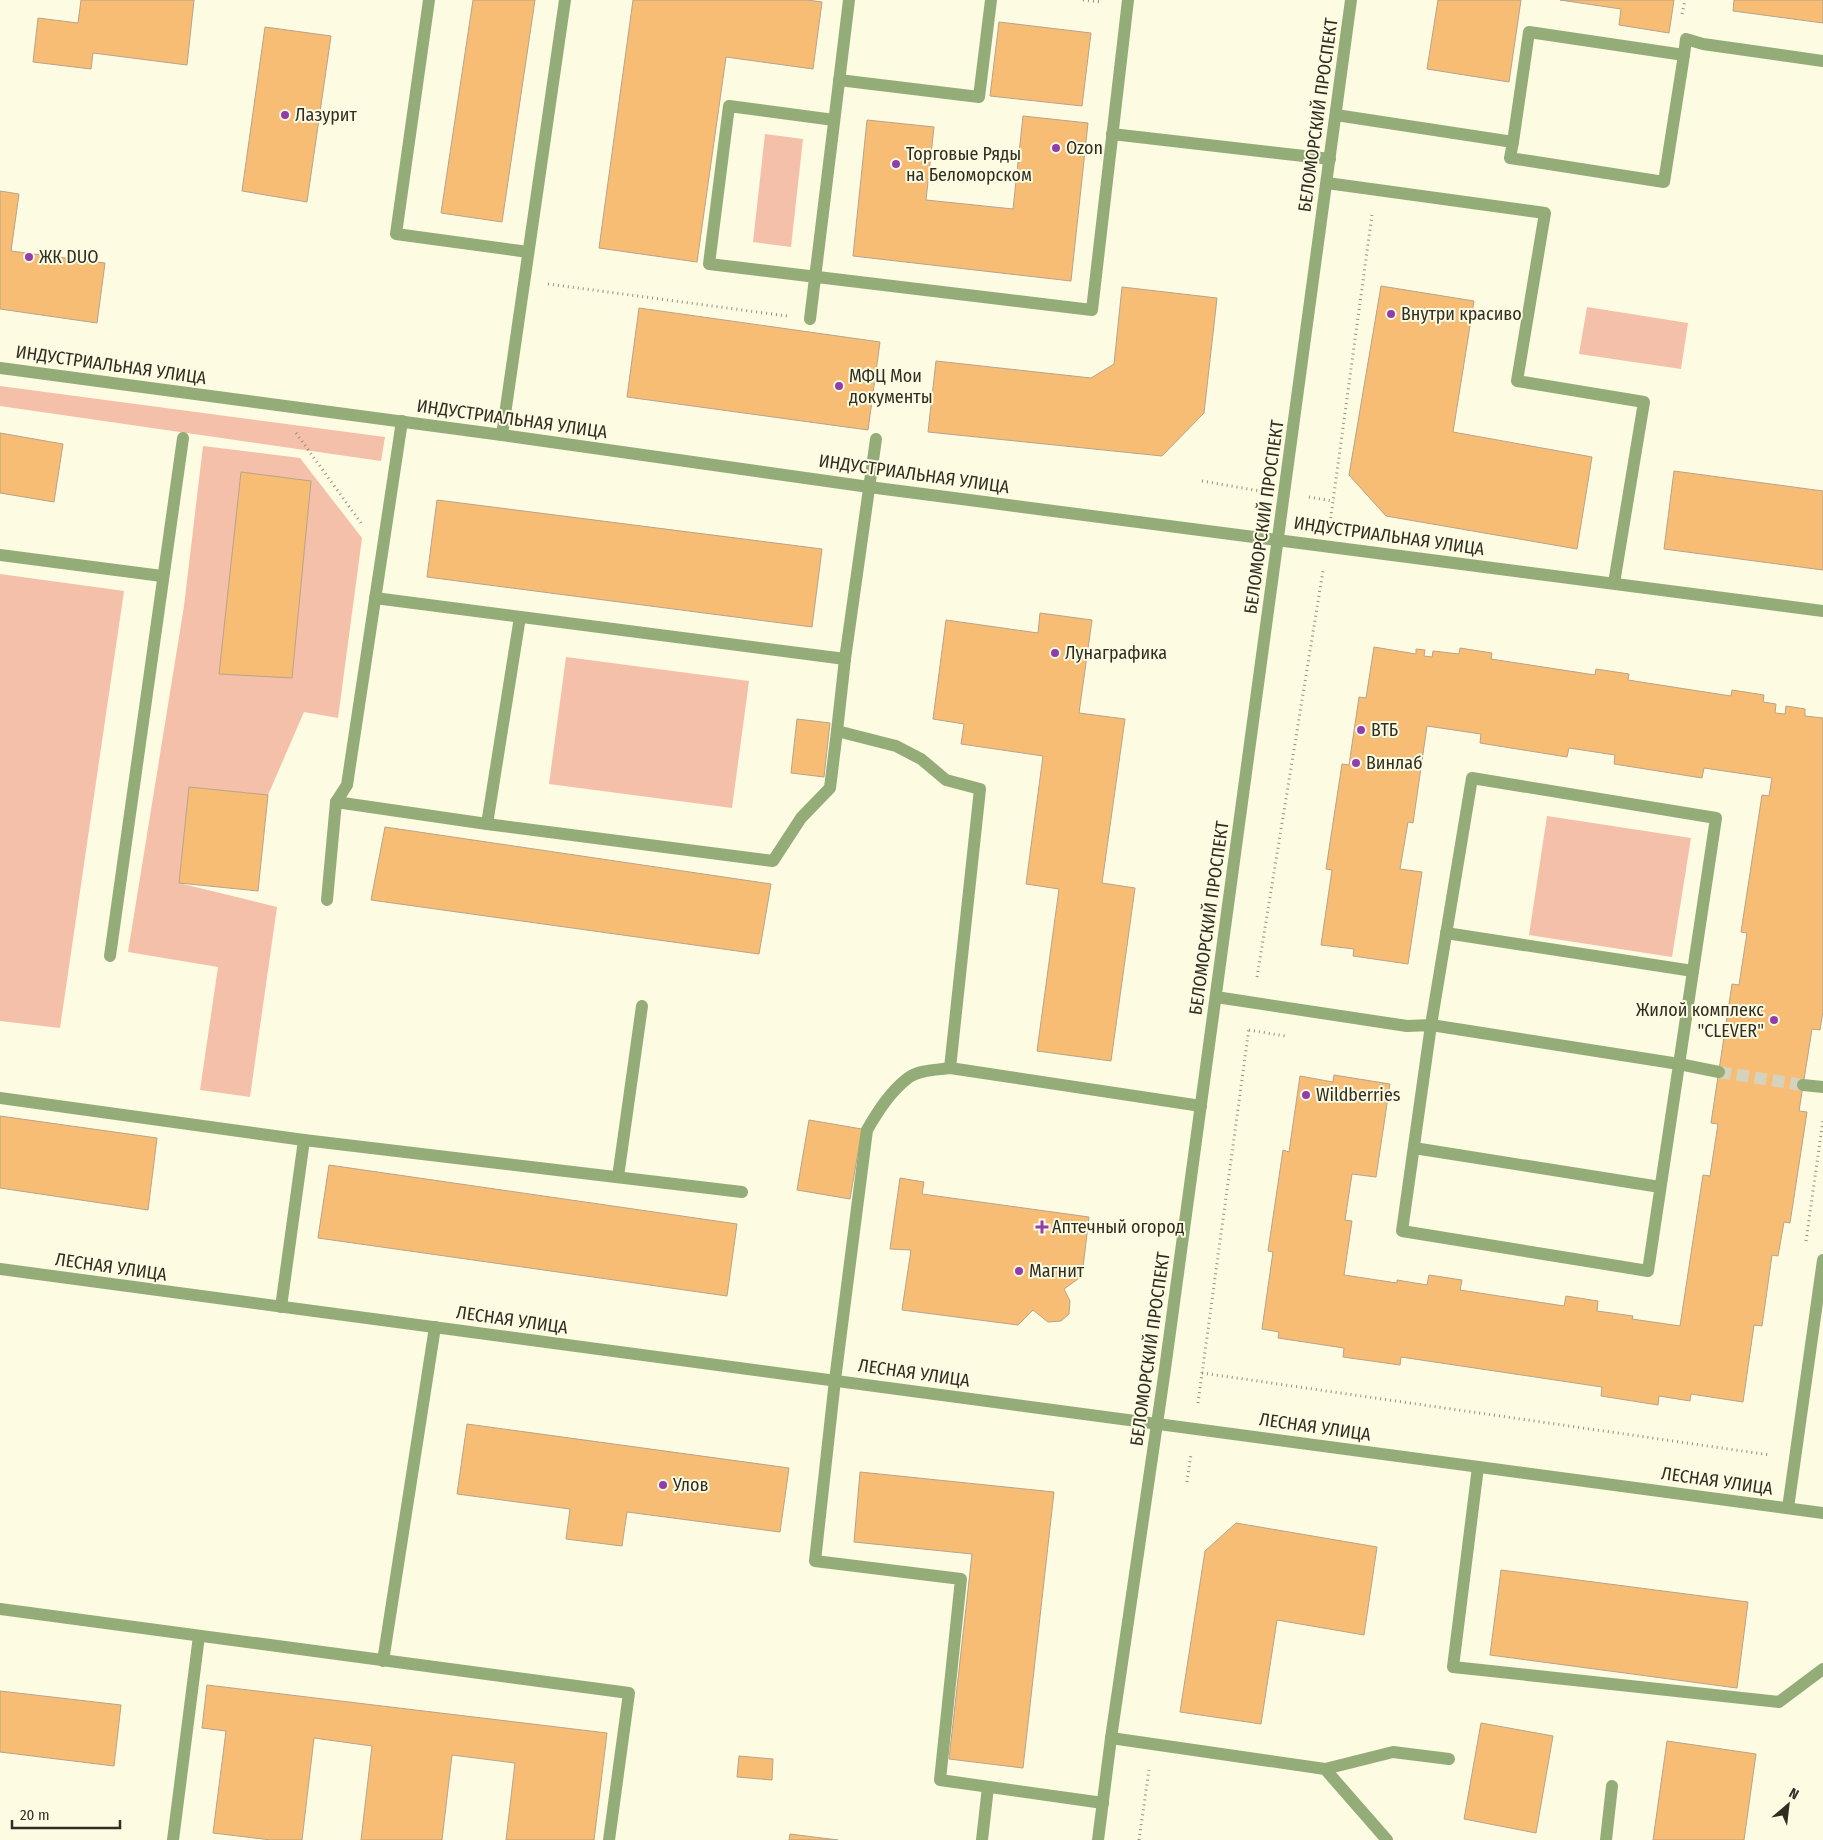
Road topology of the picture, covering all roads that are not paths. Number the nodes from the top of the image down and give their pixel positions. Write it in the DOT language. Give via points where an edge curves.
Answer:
graph roads {
  1 [pos="429,0"];
  2 [pos="564,0"];
  3 [pos="849,0"];
  4 [pos="991,0"];
  5 [pos="1128,0"];
  6 [pos="1351,0"];
  7 [pos="1684,56"];
  8 [pos="1823,61"];
  9 [pos="839,80"];
  10 [pos="1336,115"];
  11 [pos="834,120"];
  12 [pos="1112,134"];
  13 [pos="1513,142"];
  14 [pos="1330,159"];
  15 [pos="1327,183"];
  16 [pos="528,252"];
  17 [pos="815,277"];
  18 [pos="810,319"];
  19 [pos="0,368"];
  20 [pos="402,421"];
  21 [pos="502,435"];
  22 [pos="183,438"];
  23 [pos="876,439"];
  24 [pos="870,487"];
  25 [pos="1278,539"];
  26 [pos="0,555"];
  27 [pos="162,576"];
  28 [pos="1614,583"];
  29 [pos="375,598"];
  30 [pos="1823,611"];
  31 [pos="520,617"];
  32 [pos="845,659"];
  33 [pos="837,731"];
  34 [pos="336,802"];
  35 [pos="487,824"];
  36 [pos="327,900"];
  37 [pos="1446,933"];
  38 [pos="110,956"];
  39 [pos="1693,972"];
  40 [pos="1216,997"];
  41 [pos="642,1006"];
  42 [pos="1431,1025"];
  43 [pos="1679,1064"];
  44 [pos="950,1068"];
  45 [pos="1719,1072"];
  46 [pos="1803,1085"];
  47 [pos="1823,1087"];
  48 [pos="0,1098"];
  49 [pos="1201,1106"];
  50 [pos="304,1140"];
  51 [pos="1414,1148"];
  52 [pos="618,1177"];
  53 [pos="1660,1187"];
  54 [pos="742,1192"];
  55 [pos="1823,1260"];
  56 [pos="0,1269"];
  57 [pos="281,1307"];
  58 [pos="435,1327"];
  59 [pos="835,1380"];
  60 [pos="1158,1424"];
  61 [pos="1478,1467"];
  62 [pos="1788,1508"];
  63 [pos="1823,1513"];
  64 [pos="0,1609"];
  65 [pos="199,1636"];
  66 [pos="383,1660"];
  67 [pos="1823,1669"];
  68 [pos="1111,1738"];
  69 [pos="1449,1759"];
  70 [pos="1325,1769"];
  71 [pos="1612,1786"];
  72 [pos="988,1787"];
  73 [pos="1103,1803"];
  74 [pos="173,1840"];
  75 [pos="609,1840"];
  76 [pos="982,1840"];
  77 [pos="1098,1840"];
  78 [pos="1387,1840"];
  79 [pos="1606,1840"];
  1 -- 16 [label="street" via="396,234"];
  2 -- 16 [label="street"];
  3 -- 9 [label="street"];
  4 -- 9 [label="street" via="979,97"];
  5 -- 12 [label="street"];
  6 -- 10 [label="street, БЕЛОМОРСКИЙ ПРОСПЕКТ"];
  7 -- 8 [label="street" via="1686,39"];
  7 -- 13 [label="street" via="1530,32"];
  7 -- 13 [label="street" via="1664,182 1510,158"];
  9 -- 11 [label="street"];
  10 -- 13 [label="street"];
  10 -- 14 [label="street, БЕЛОМОРСКИЙ ПРОСПЕКТ"];
  11 -- 17 [label="street"];
  11 -- 17 [label="street" via="730,106 709,264"];
  12 -- 14 [label="street"];
  12 -- 17 [label="street" via="1092,310"];
  14 -- 15 [label="street, БЕЛОМОРСКИЙ ПРОСПЕКТ"];
  15 -- 25 [label="street, БЕЛОМОРСКИЙ ПРОСПЕКТ"];
  15 -- 28 [label="street" via="1545,213 1517,380 1644,402"];
  16 -- 21 [label="street"];
  17 -- 18 [label="street"];
  19 -- 20 [label="street, ИНДУСТРИАЛЬНАЯ УЛИЦА"];
  20 -- 21 [label="street, ИНДУСТРИАЛЬНАЯ УЛИЦА"];
  20 -- 29 [label="street"];
  21 -- 24 [label="street, ИНДУСТРИАЛЬНАЯ УЛИЦА"];
  22 -- 27 [label="street"];
  23 -- 24 [label="street"];
  24 -- 25 [label="street, ИНДУСТРИАЛЬНАЯ УЛИЦА"];
  24 -- 32 [label="street"];
  25 -- 28 [label="street, ИНДУСТРИАЛЬНАЯ УЛИЦА"];
  25 -- 40 [label="street, БЕЛОМОРСКИЙ ПРОСПЕКТ"];
  26 -- 27 [label="street"];
  27 -- 38 [label="street"];
  28 -- 30 [label="street, ИНДУСТРИАЛЬНАЯ УЛИЦА"];
  29 -- 31 [label="street"];
  29 -- 34 [label="street" via="347,785"];
  31 -- 32 [label="street"];
  31 -- 35 [label="street"];
  32 -- 33 [label="street"];
  33 -- 35 [label="street" via="830,788 801,818 773,861"];
  33 -- 44 [label="street" via="896,746 921,759 946,780 980,790"];
  34 -- 35 [label="street"];
  34 -- 36 [label="street"];
  37 -- 39 [label="street"];
  37 -- 39 [label="street" via="1472,778 1716,818"];
  37 -- 42 [label="street"];
  39 -- 43 [label="street"];
  40 -- 42 [label="street" via="1407,1026"];
  40 -- 49 [label="street, БЕЛОМОРСКИЙ ПРОСПЕКТ"];
  41 -- 52 [label="street"];
  42 -- 43 [label="street"];
  42 -- 51 [label="street"];
  43 -- 45 [label="street"];
  43 -- 53 [label="street"];
  44 -- 49 [label="street"];
  44 -- 59 [label="street" via="909,1078 882,1104 867,1130"];
  46 -- 47 [label="street"];
  48 -- 50 [label="street"];
  49 -- 60 [label="street, БЕЛОМОРСКИЙ ПРОСПЕКТ"];
  50 -- 52 [label="street"];
  50 -- 57 [label="street"];
  51 -- 53 [label="street"];
  51 -- 53 [label="street" via="1402,1231 1648,1271"];
  52 -- 54 [label="street"];
  55 -- 62 [label="street"];
  56 -- 57 [label="street, ЛЕСНАЯ УЛИЦА"];
  57 -- 58 [label="street, ЛЕСНАЯ УЛИЦА"];
  58 -- 59 [label="street, ЛЕСНАЯ УЛИЦА"];
  58 -- 66 [label="street"];
  59 -- 60 [label="street, ЛЕСНАЯ УЛИЦА"];
  59 -- 72 [label="street" via="815,1561 961,1579 940,1780"];
  60 -- 61 [label="street, ЛЕСНАЯ УЛИЦА"];
  60 -- 68 [label="street, БЕЛОМОРСКИЙ ПРОСПЕКТ"];
  61 -- 62 [label="street, ЛЕСНАЯ УЛИЦА"];
  61 -- 67 [label="street" via="1453,1667 1779,1702"];
  62 -- 63 [label="street, ЛЕСНАЯ УЛИЦА"];
  64 -- 65 [label="street"];
  65 -- 66 [label="street"];
  65 -- 74 [label="street"];
  66 -- 75 [label="street" via="629,1693"];
  68 -- 70 [label="street"];
  68 -- 73 [label="street, БЕЛОМОРСКИЙ ПРОСПЕКТ"];
  69 -- 70 [label="street" via="1393,1752"];
  70 -- 78 [label="street"];
  71 -- 79 [label="street"];
  72 -- 73 [label="street"];
  72 -- 76 [label="street"];
  73 -- 77 [label="street, БЕЛОМОРСКИЙ ПРОСПЕКТ"];
}
